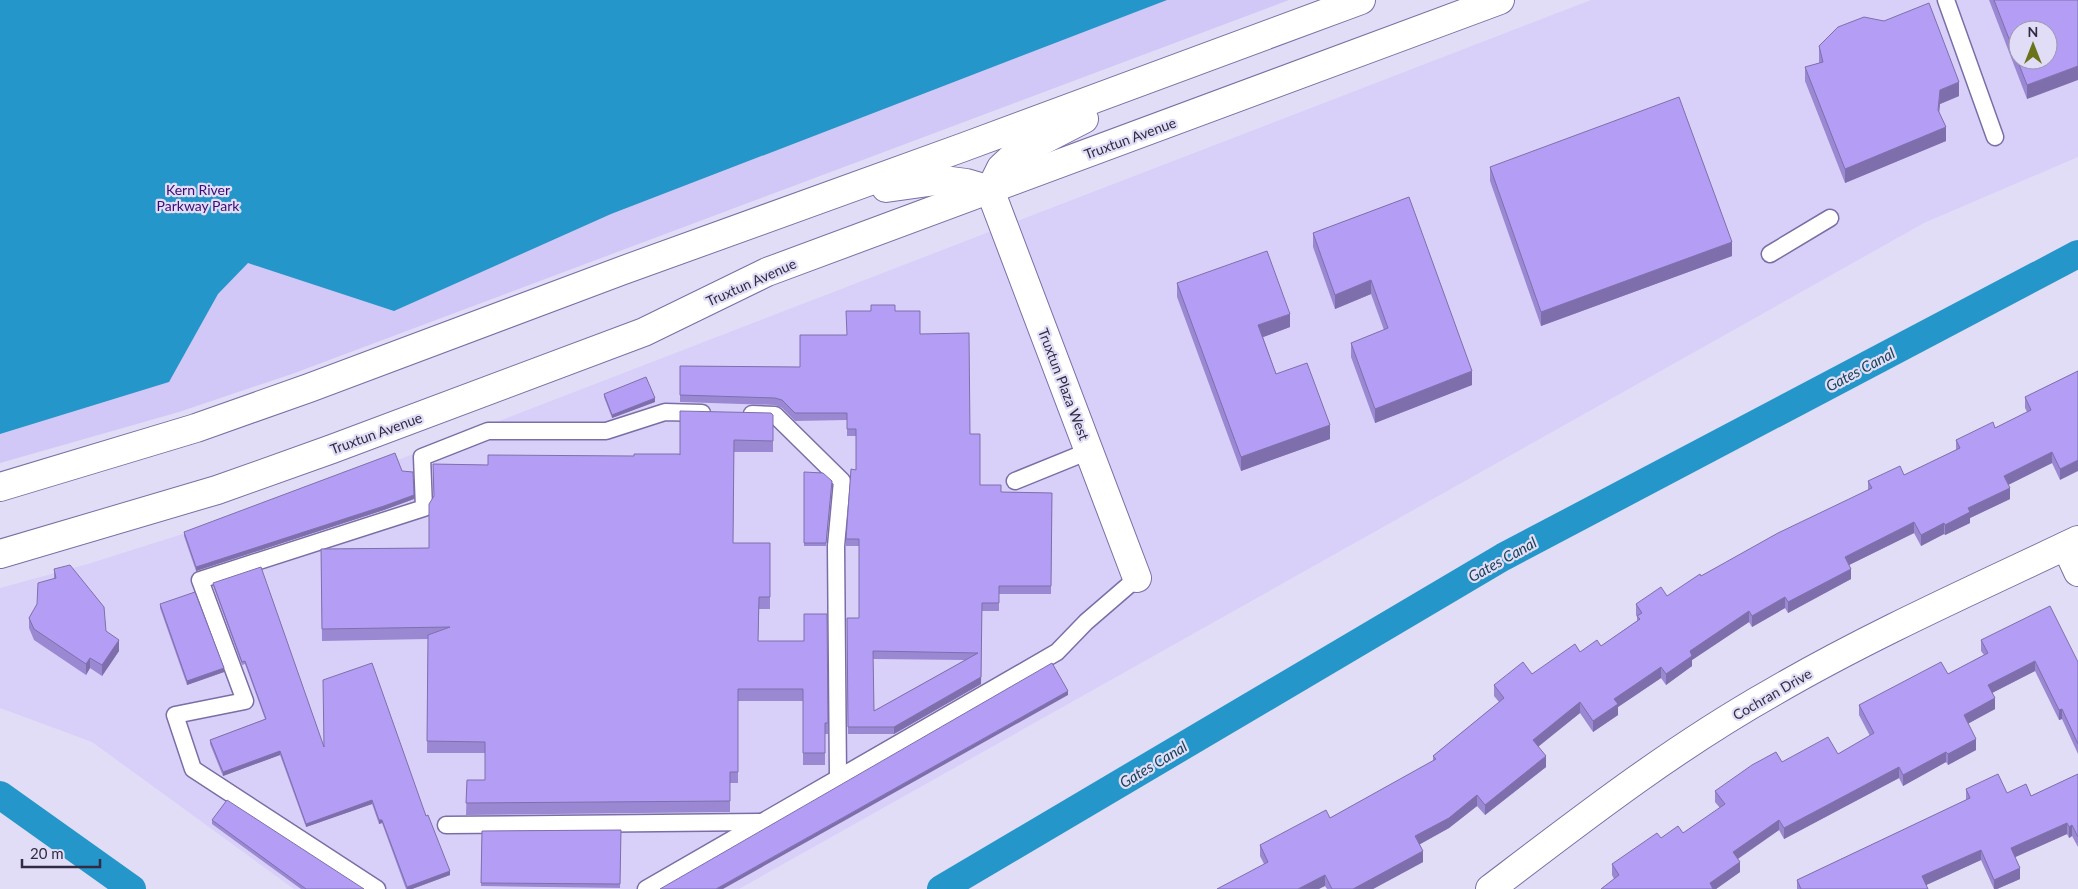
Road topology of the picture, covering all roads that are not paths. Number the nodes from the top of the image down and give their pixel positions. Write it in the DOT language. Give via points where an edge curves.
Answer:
graph roads {
  1 [pos="1361,0"];
  2 [pos="1500,0"];
  3 [pos="1946,0"];
  4 [pos="1189,64"];
  5 [pos="1995,137"];
  6 [pos="990,190"];
  7 [pos="831,195"];
  8 [pos="1830,218"];
  9 [pos="1770,254"];
  10 [pos="720,413"];
  11 [pos="738,414"];
  12 [pos="1089,452"];
  13 [pos="1015,481"];
  14 [pos="0,487"];
  15 [pos="2072,543"];
  16 [pos="0,554"];
  17 [pos="2078,572"];
  18 [pos="1138,578"];
  19 [pos="838,778"];
  20 [pos="762,822"];
  21 [pos="446,825"];
  22 [pos="377,889"];
  23 [pos="646,889"];
  24 [pos="1490,889"];
  1 -- 4 [label="main road"];
  2 -- 6 [label="main road, Truxtun Avenue"];
  3 -- 5 [label="lane"];
  4 -- 6 [label="main road" via="1016,154 1001,168"];
  4 -- 7 [label="main road"];
  6 -- 7 [label="main road" via="943,180"];
  6 -- 12 [label="main road, Truxtun Plaza West"];
  6 -- 16 [label="main road, Truxtun Avenue" via="767,272 644,332 332,449 217,490"];
  7 -- 14 [label="main road" via="196,428"];
  8 -- 9 [label="lane"];
  10 -- 22 [label="lane" via="665,412 606,431 488,431 422,457 424,508 200,580 245,701 175,715 193,769"];
  11 -- 19 [label="lane" via="775,414 842,481 836,546"];
  12 -- 13 [label="lane"];
  12 -- 18 [label="main road, Truxtun Plaza West"];
  15 -- 17 [label="main road"];
  15 -- 24 [label="main road, Cochran Drive" via="1854,647 1772,692 1693,740 1616,793"];
  18 -- 19 [label="lane" via="1086,622 1057,652"];
  19 -- 20 [label="lane"];
  20 -- 21 [label="lane"];
  20 -- 23 [label="lane"];
}
